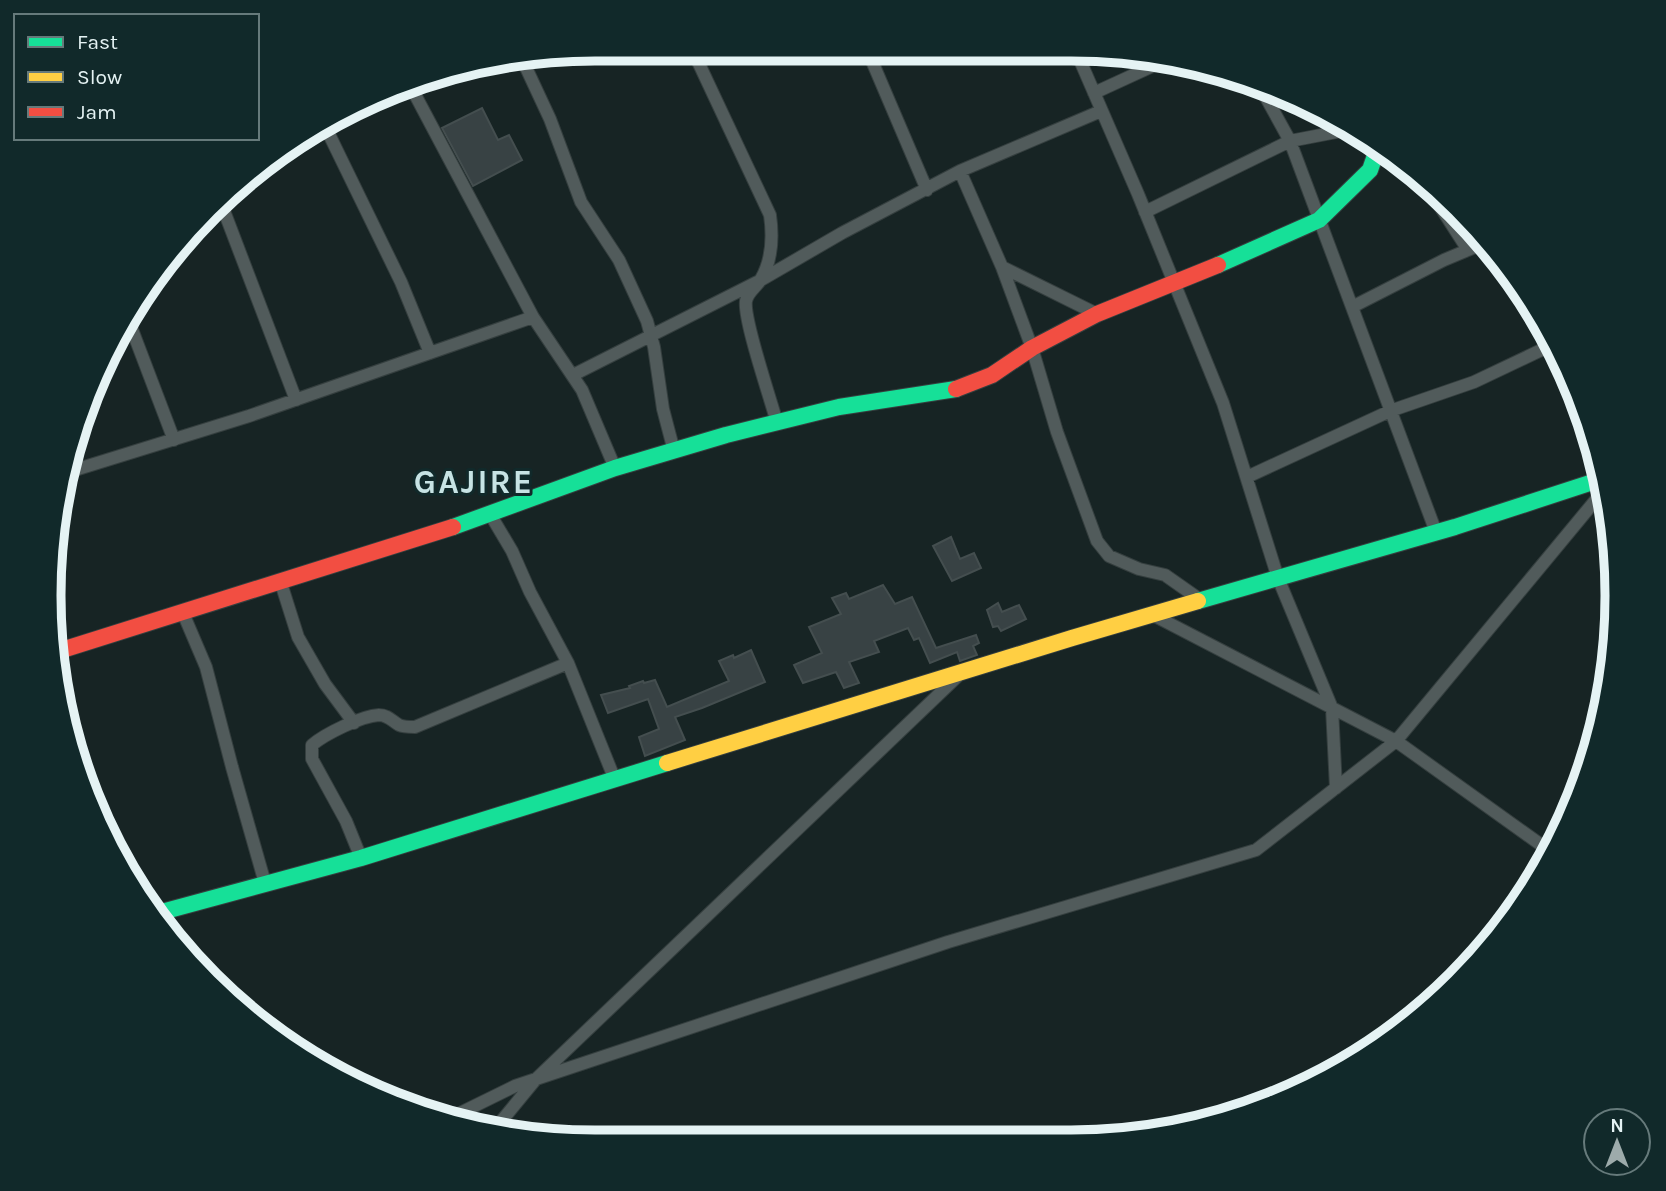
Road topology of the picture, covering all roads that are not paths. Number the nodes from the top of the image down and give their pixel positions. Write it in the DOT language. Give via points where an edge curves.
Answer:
graph roads {
  1 [pos="697,61"];
  2 [pos="872,61"];
  3 [pos="1080,61"];
  4 [pos="525,66"];
  5 [pos="1149,68"];
  6 [pos="414,93"];
  7 [pos="1094,93"];
  8 [pos="1267,99"];
  9 [pos="1101,111"];
  10 [pos="1336,132"];
  11 [pos="328,133"];
  12 [pos="1290,141"];
  13 [pos="1375,157"];
  14 [pos="960,171"];
  15 [pos="926,190"];
  16 [pos="224,212"];
  17 [pos="1145,212"];
  18 [pos="1447,217"];
  19 [pos="1319,220"];
  20 [pos="1475,247"];
  21 [pos="1468,250"];
  22 [pos="1002,267"];
  23 [pos="761,280"];
  24 [pos="1175,284"];
  25 [pos="1352,307"];
  26 [pos="1097,314"];
  27 [pos="533,317"];
  28 [pos="131,331"];
  29 [pos="651,336"];
  30 [pos="1032,348"];
  31 [pos="1545,349"];
  32 [pos="430,353"];
  33 [pos="573,375"];
  34 [pos="296,400"];
  35 [pos="1390,411"];
  36 [pos="777,423"];
  37 [pos="174,440"];
  38 [pos="674,451"];
  39 [pos="615,468"];
  40 [pos="76,470"];
  41 [pos="1247,477"];
  42 [pos="1592,482"];
  43 [pos="1596,500"];
  44 [pos="490,514"];
  45 [pos="1436,532"];
  46 [pos="1278,578"];
  47 [pos="281,580"];
  48 [pos="1202,601"];
  49 [pos="183,613"];
  50 [pos="1153,615"];
  51 [pos="64,649"];
  52 [pos="568,663"];
  53 [pos="962,672"];
  54 [pos="1332,708"];
  55 [pos="354,723"];
  56 [pos="1396,741"];
  57 [pos="615,780"];
  58 [pos="1336,788"];
  59 [pos="1542,846"];
  60 [pos="361,858"];
  61 [pos="265,883"];
  62 [pos="165,911"];
  63 [pos="536,1079"];
  64 [pos="461,1113"];
  65 [pos="502,1121"];
  1 -- 23 [label="street" via="770,215 771,250"];
  2 -- 15 [label="street"];
  3 -- 7 [label="street"];
  4 -- 29 [label="street" via="581,202 619,260"];
  5 -- 7 [label="street"];
  6 -- 27 [label="street"];
  7 -- 9 [label="street"];
  8 -- 12 [label="street"];
  9 -- 14 [label="street"];
  9 -- 17 [label="street"];
  10 -- 12 [label="street"];
  11 -- 32 [label="street"];
  12 -- 17 [label="street"];
  12 -- 19 [label="street"];
  13 -- 19 [label="street" via="1370,170"];
  14 -- 15 [label="street"];
  14 -- 22 [label="street"];
  15 -- 23 [label="street"];
  16 -- 34 [label="street"];
  17 -- 24 [label="street"];
  18 -- 21 [label="street"];
  19 -- 24 [label="street"];
  19 -- 25 [label="street"];
  20 -- 21 [label="street"];
  21 -- 25 [label="street"];
  22 -- 26 [label="street"];
  22 -- 30 [label="street"];
  23 -- 29 [label="street"];
  23 -- 36 [label="street" via="746,302"];
  24 -- 26 [label="street"];
  24 -- 41 [label="street"];
  25 -- 35 [label="street"];
  26 -- 30 [label="street"];
  27 -- 32 [label="street"];
  27 -- 33 [label="street"];
  28 -- 37 [label="street"];
  29 -- 33 [label="street"];
  29 -- 38 [label="street"];
  30 -- 36 [label="street" via="992,375 960,388 839,407"];
  30 -- 48 [label="street" via="1097,541 1109,556 1165,575"];
  31 -- 35 [label="street" via="1474,382"];
  32 -- 34 [label="street"];
  33 -- 39 [label="street"];
  34 -- 37 [label="street"];
  35 -- 41 [label="street"];
  35 -- 45 [label="street"];
  36 -- 38 [label="street"];
  37 -- 40 [label="street"];
  38 -- 39 [label="street"];
  39 -- 44 [label="street"];
  41 -- 46 [label="street"];
  42 -- 45 [label="street"];
  43 -- 56 [label="street"];
  44 -- 47 [label="street"];
  44 -- 52 [label="street"];
  45 -- 46 [label="street"];
  46 -- 48 [label="street"];
  46 -- 54 [label="street"];
  47 -- 49 [label="street"];
  47 -- 55 [label="street" via="298,637"];
  48 -- 50 [label="street"];
  49 -- 51 [label="street"];
  49 -- 61 [label="street" via="206,667"];
  50 -- 53 [label="street"];
  50 -- 54 [label="street"];
  52 -- 55 [label="street" via="415,727 400,726 379,715"];
  52 -- 57 [label="street"];
  53 -- 57 [label="street"];
  53 -- 63 [label="street"];
  54 -- 56 [label="street"];
  54 -- 58 [label="street"];
  55 -- 60 [label="street" via="320,739 312,746 312,759"];
  56 -- 58 [label="street"];
  56 -- 59 [label="street"];
  57 -- 60 [label="street"];
  58 -- 63 [label="street" via="1256,850 948,942"];
  60 -- 61 [label="street"];
  61 -- 62 [label="street"];
  63 -- 64 [label="street"];
  63 -- 65 [label="street"];
}
